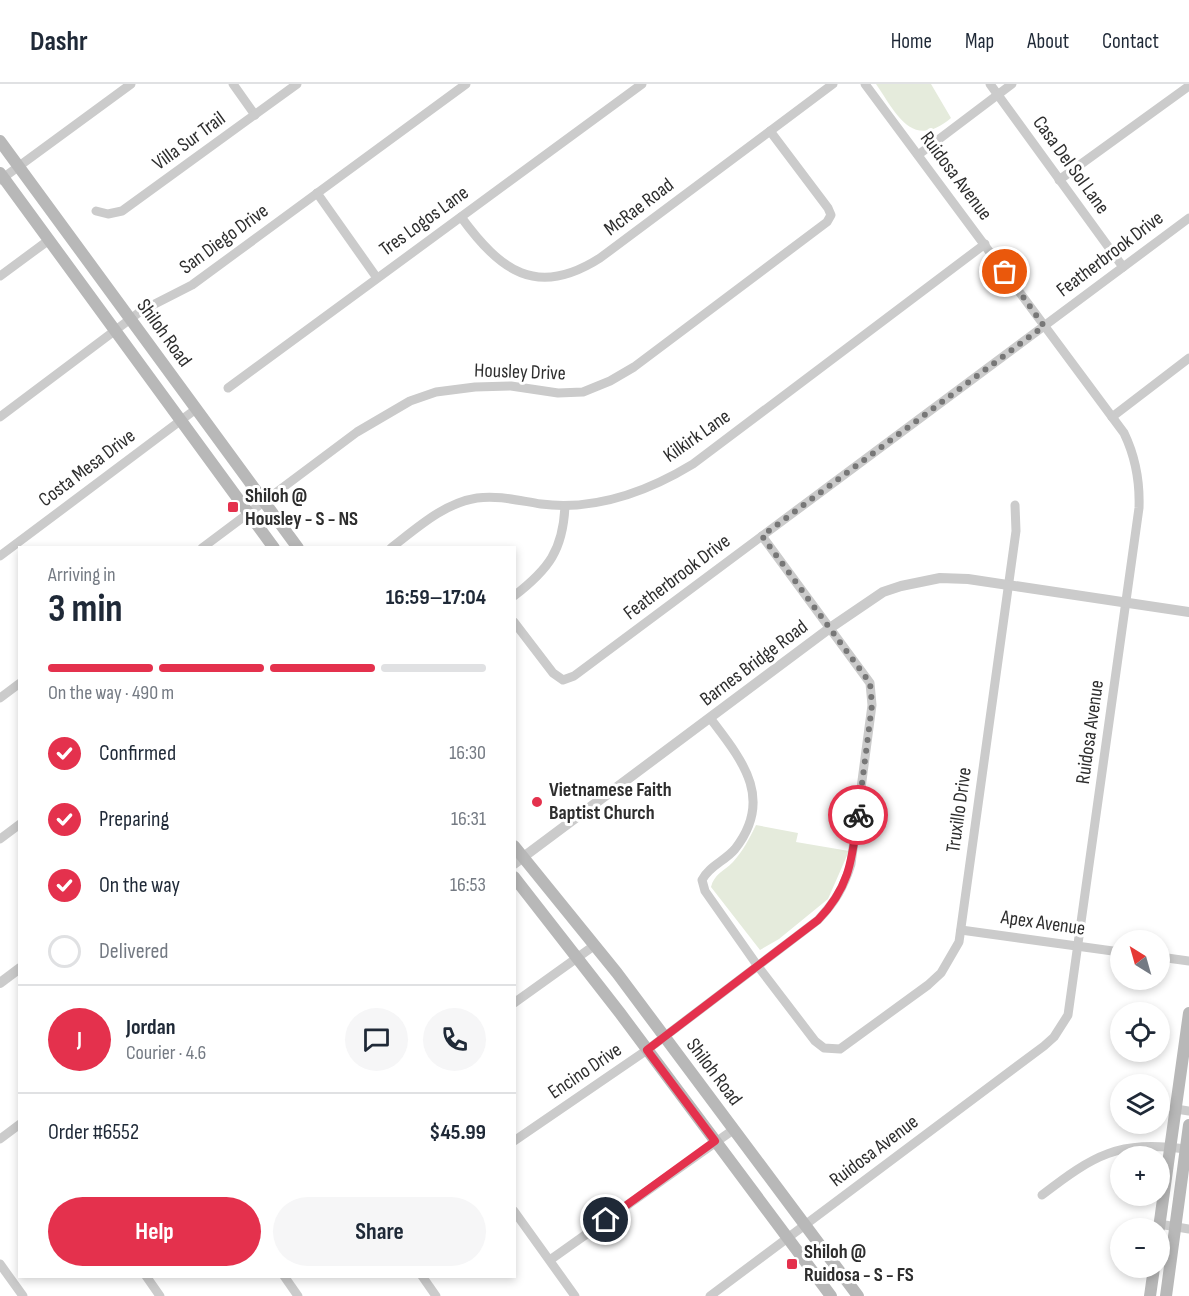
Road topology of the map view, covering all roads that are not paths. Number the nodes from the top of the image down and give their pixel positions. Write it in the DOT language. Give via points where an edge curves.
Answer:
graph roads {
  1 [pos="131,84"];
  2 [pos="233,84"];
  3 [pos="297,84"];
  4 [pos="466,84"];
  5 [pos="642,84"];
  6 [pos="833,84"];
  7 [pos="864,84"];
  8 [pos="990,84"];
  9 [pos="1012,84"];
  10 [pos="1189,86"];
  11 [pos="998,95"];
  12 [pos="255,115"];
  13 [pos="770,132"];
  14 [pos="0,141"];
  15 [pos="918,155"];
  16 [pos="19,167"];
  17 [pos="1,177"];
  18 [pos="1059,180"];
  19 [pos="316,193"];
  20 [pos="96,211"];
  21 [pos="461,217"];
  22 [pos="1189,218"];
  23 [pos="49,240"];
  24 [pos="985,244"];
  25 [pos="1123,267"];
  26 [pos="0,276"];
  27 [pos="377,278"];
  28 [pos="130,319"];
  29 [pos="1044,326"];
  30 [pos="115,330"];
  31 [pos="1189,358"];
  32 [pos="228,388"];
  33 [pos="196,409"];
  34 [pos="0,417"];
  35 [pos="1113,417"];
  36 [pos="182,420"];
  37 [pos="264,501"];
  38 [pos="1015,505"];
  39 [pos="565,506"];
  40 [pos="249,513"];
  41 [pos="762,536"];
  42 [pos="205,546"];
  43 [pos="273,546"];
  44 [pos="297,546"];
  45 [pos="394,546"];
  46 [pos="0,556"];
  47 [pos="1009,584"];
  48 [pos="516,594"];
  49 [pos="1126,601"];
  50 [pos="1189,612"];
  51 [pos="516,625"];
  52 [pos="830,628"];
  53 [pos="18,684"];
  54 [pos="0,698"];
  55 [pos="710,718"];
  56 [pos="18,826"];
  57 [pos="0,839"];
  58 [pos="519,860"];
  59 [pos="516,880"];
  60 [pos="961,930"];
  61 [pos="596,945"];
  62 [pos="1078,946"];
  63 [pos="1110,951"];
  64 [pos="1170,958"];
  65 [pos="577,959"];
  66 [pos="1189,961"];
  67 [pos="757,965"];
  68 [pos="18,970"];
  69 [pos="0,983"];
  70 [pos="516,1002"];
  71 [pos="1189,1013"];
  72 [pos="663,1037"];
  73 [pos="647,1050"];
  74 [pos="1176,1109"];
  75 [pos="1189,1111"];
  76 [pos="1189,1125"];
  77 [pos="18,1126"];
  78 [pos="733,1130"];
  79 [pos="0,1139"];
  80 [pos="516,1140"];
  81 [pos="715,1141"];
  82 [pos="1170,1147"];
  83 [pos="1186,1149"];
  84 [pos="1110,1152"];
  85 [pos="1042,1195"];
  86 [pos="516,1214"];
  87 [pos="805,1225"];
  88 [pos="1170,1227"];
  89 [pos="1175,1227"];
  90 [pos="1189,1229"];
  91 [pos="787,1238"];
  92 [pos="550,1260"];
  93 [pos="0,1264"];
  94 [pos="147,1278"];
  95 [pos="285,1278"];
  96 [pos="424,1278"];
  97 [pos="1153,1278"];
  98 [pos="22,1296"];
  99 [pos="160,1296"];
  100 [pos="298,1296"];
  101 [pos="436,1296"];
  102 [pos="575,1296"];
  103 [pos="710,1296"];
  104 [pos="831,1296"];
  105 [pos="858,1296"];
  106 [pos="1150,1296"];
  107 [pos="1166,1296"];
  1 -- 16 [label="street"];
  2 -- 12 [label="street"];
  3 -- 12 [label="street, Villa Sur Trail"];
  4 -- 19 [label="street, San Diego Drive"];
  5 -- 21 [label="street, Tres Logos Lane"];
  6 -- 13 [label="street, McRae Road"];
  7 -- 15 [label="street, Ruidosa Avenue"];
  8 -- 11 [label="street, Casa Del Sol Lane"];
  9 -- 11 [label="street"];
  10 -- 18 [label="street"];
  11 -- 15 [label="street"];
  11 -- 18 [label="street, Casa Del Sol Lane"];
  12 -- 20 [label="street, Villa Sur Trail" via="122,211"];
  13 -- 21 [label="street, McRae Road" via="600,258 570,273 541,277 510,268 482,245"];
  13 -- 37 [label="street, Housley Drive" via="828,208 831,215 827,222 634,367 583,392 511,386 436,392 374,421"];
  14 -- 16 [label="main road, Shiloh Road"];
  15 -- 24 [label="street, Ruidosa Avenue"];
  16 -- 17 [label="street"];
  16 -- 28 [label="main road, Shiloh Road"];
  17 -- 23 [label="main road, Shiloh Road"];
  18 -- 25 [label="street, Casa Del Sol Lane"];
  19 -- 27 [label="street"];
  19 -- 28 [label="street, San Diego Drive" via="192,285"];
  21 -- 27 [label="street, Tres Logos Lane"];
  22 -- 25 [label="street, Featherbrook Drive"];
  23 -- 26 [label="street"];
  23 -- 30 [label="main road, Shiloh Road"];
  24 -- 29 [label="street, Ruidosa Avenue"];
  24 -- 39 [label="street, Kilkirk Lane" via="672,476 631,495"];
  25 -- 29 [label="street, Featherbrook Drive"];
  27 -- 32 [label="street, Tres Logos Lane"];
  28 -- 30 [label="street, San Diego Drive"];
  28 -- 33 [label="main road, Shiloh Road"];
  29 -- 35 [label="street, Ruidosa Avenue"];
  29 -- 41 [label="street, Featherbrook Drive"];
  30 -- 34 [label="street, San Diego Drive"];
  30 -- 36 [label="main road, Shiloh Road"];
  31 -- 35 [label="street"];
  33 -- 36 [label="street, Costa Mesa Drive"];
  33 -- 37 [label="main road, Shiloh Road"];
  35 -- 49 [label="street, Ruidosa Avenue" via="1132,448 1140,486"];
  36 -- 40 [label="main road, Shiloh Road"];
  36 -- 46 [label="street, Costa Mesa Drive"];
  37 -- 40 [label="street, Housley Drive"];
  37 -- 44 [label="main road, Shiloh Road"];
  38 -- 47 [label="street, Truxillo Drive"];
  39 -- 45 [label="street, Kilkirk Lane" via="493,496 476,498 432,517"];
  39 -- 48 [label="street" via="561,539 554,556 544,571"];
  40 -- 42 [label="street, Housley Drive"];
  40 -- 43 [label="main road, Shiloh Road"];
  41 -- 51 [label="street, Featherbrook Drive" via="574,676 563,680 553,673"];
  41 -- 52 [label="street, Encino Drive"];
  47 -- 49 [label="street, Barnes Bridge Road"];
  47 -- 52 [label="street, Barnes Bridge Road" via="940,578 901,586 867,602"];
  47 -- 60 [label="street, Truxillo Drive"];
  49 -- 50 [label="street, Barnes Bridge Road"];
  49 -- 62 [label="street, Ruidosa Avenue"];
  52 -- 55 [label="street, Barnes Bridge Road"];
  52 -- 67 [label="street, Encino Drive" via="865,674 873,696 851,864 834,903 818,920"];
  53 -- 54 [label="street"];
  55 -- 58 [label="street, Barnes Bridge Road"];
  55 -- 67 [label="street" via="743,762 752,786 753,804 735,849 706,871 702,880 705,891"];
  56 -- 57 [label="street"];
  58 -- 61 [label="main road, Shiloh Road"];
  59 -- 65 [label="main road, Shiloh Road"];
  60 -- 62 [label="street, Apex Avenue"];
  60 -- 67 [label="street, Truxillo Drive" via="952,956 928,985 840,1049 824,1048"];
  61 -- 65 [label="street"];
  61 -- 72 [label="main road, Shiloh Road"];
  62 -- 63 [label="street, Apex Avenue"];
  62 -- 87 [label="street, Ruidosa Avenue" via="1068,1015 1054,1037"];
  64 -- 66 [label="street"];
  65 -- 70 [label="street"];
  65 -- 73 [label="main road, Shiloh Road"];
  67 -- 72 [label="street, Encino Drive"];
  68 -- 69 [label="street"];
  71 -- 74 [label="main road"];
  72 -- 73 [label="street, Encino Drive"];
  72 -- 78 [label="main road, Shiloh Road"];
  73 -- 80 [label="street, Encino Drive"];
  73 -- 81 [label="main road, Shiloh Road"];
  74 -- 75 [label="street"];
  74 -- 82 [label="main road"];
  76 -- 83 [label="main road"];
  77 -- 79 [label="street"];
  78 -- 81 [label="street"];
  78 -- 87 [label="main road, Shiloh Road"];
  81 -- 91 [label="main road, Shiloh Road"];
  81 -- 92 [label="street"];
  82 -- 83 [label="street"];
  83 -- 89 [label="main road"];
  84 -- 85 [label="street" via="1078,1168"];
  86 -- 92 [label="street"];
  87 -- 91 [label="street, Ruidosa Avenue"];
  87 -- 105 [label="main road, Shiloh Road"];
  88 -- 89 [label="street"];
  89 -- 90 [label="street"];
  89 -- 107 [label="main road"];
  91 -- 103 [label="street, Ruidosa Avenue"];
  91 -- 104 [label="main road, Shiloh Road"];
  92 -- 102 [label="street"];
  93 -- 98 [label="street"];
  94 -- 99 [label="street"];
  95 -- 100 [label="street"];
  96 -- 101 [label="street"];
  97 -- 106 [label="main road"];
}
